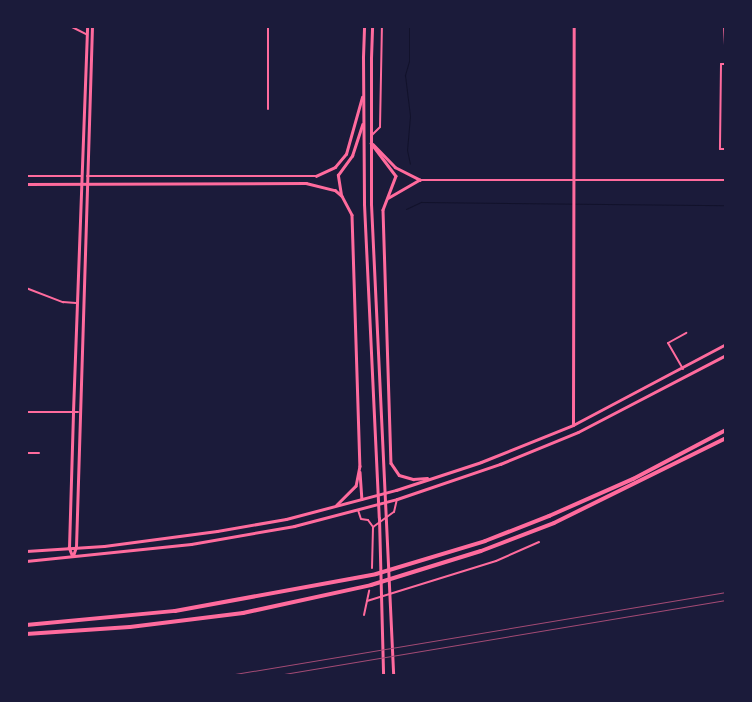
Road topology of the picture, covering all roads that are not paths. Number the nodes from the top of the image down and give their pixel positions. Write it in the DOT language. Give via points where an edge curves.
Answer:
graph roads {
  1 [pos="70,26"];
  2 [pos="87,26"];
  3 [pos="92,26"];
  4 [pos="268,26"];
  5 [pos="363,26"];
  6 [pos="372,26"];
  7 [pos="382,26"];
  8 [pos="574,26"];
  9 [pos="724,26"];
  10 [pos="87,34"];
  11 [pos="725,64"];
  12 [pos="362,96"];
  13 [pos="268,109"];
  14 [pos="362,125"];
  15 [pos="370,136"];
  16 [pos="370,142"];
  17 [pos="726,149"];
  18 [pos="26,176"];
  19 [pos="81,176"];
  20 [pos="87,176"];
  21 [pos="574,179"];
  22 [pos="420,180"];
  23 [pos="726,180"];
  24 [pos="81,183"];
  25 [pos="86,183"];
  26 [pos="26,184"];
  27 [pos="342,196"];
  28 [pos="387,200"];
  29 [pos="26,288"];
  30 [pos="76,303"];
  31 [pos="686,333"];
  32 [pos="726,344"];
  33 [pos="726,355"];
  34 [pos="683,369"];
  35 [pos="26,412"];
  36 [pos="73,412"];
  37 [pos="78,412"];
  38 [pos="573,425"];
  39 [pos="726,430"];
  40 [pos="726,438"];
  41 [pos="26,453"];
  42 [pos="39,453"];
  43 [pos="360,466"];
  44 [pos="436,478"];
  45 [pos="397,499"];
  46 [pos="362,500"];
  47 [pos="336,506"];
  48 [pos="358,510"];
  49 [pos="373,527"];
  50 [pos="539,542"];
  51 [pos="76,547"];
  52 [pos="69,548"];
  53 [pos="26,551"];
  54 [pos="73,558"];
  55 [pos="26,561"];
  56 [pos="372,568"];
  57 [pos="369,591"];
  58 [pos="367,601"];
  59 [pos="364,615"];
  60 [pos="26,625"];
  61 [pos="26,634"];
  62 [pos="383,676"];
  63 [pos="393,676"];
  1 -- 10 [label="street"];
  2 -- 10 [label="street"];
  3 -- 20 [label="street"];
  4 -- 13 [label="street"];
  5 -- 12 [label="main road"];
  6 -- 15 [label="main road"];
  7 -- 15 [label="street" via="380,127"];
  8 -- 21 [label="street"];
  9 -- 11 [label="street"];
  10 -- 19 [label="street"];
  11 -- 17 [label="street" via="721,64 720,149"];
  12 -- 14 [label="main road"];
  12 -- 20 [label="street" via="346,154 335,167 316,176"];
  14 -- 27 [label="street" via="352,156 338,175"];
  14 -- 62 [label="main road"];
  15 -- 16 [label="main road"];
  16 -- 22 [label="street" via="395,166"];
  16 -- 28 [label="street" via="396,176"];
  16 -- 63 [label="main road"];
  18 -- 19 [label="street"];
  19 -- 20 [label="street"];
  19 -- 24 [label="street"];
  20 -- 25 [label="street"];
  21 -- 22 [label="street"];
  21 -- 23 [label="street"];
  21 -- 38 [label="street"];
  22 -- 28 [label="street" via="398,190"];
  24 -- 25 [label="street"];
  24 -- 26 [label="street"];
  24 -- 30 [label="street"];
  25 -- 27 [label="street" via="306,183 335,190"];
  25 -- 37 [label="street"];
  27 -- 43 [label="street" via="352,215"];
  28 -- 44 [label="street" via="383,210 391,463 399,474 413,479"];
  29 -- 30 [label="street" via="63,302"];
  30 -- 36 [label="street"];
  31 -- 34 [label="street" via="668,343"];
  32 -- 34 [label="main road"];
  33 -- 45 [label="main road" via="578,432 500,464"];
  34 -- 38 [label="main road"];
  35 -- 36 [label="street"];
  36 -- 37 [label="street"];
  36 -- 52 [label="street"];
  37 -- 51 [label="street"];
  38 -- 44 [label="main road"];
  39 -- 60 [label="highway" via="633,479 549,516 485,541 376,574 176,611"];
  40 -- 61 [label="highway" via="554,523 482,551 371,585 243,613 130,627"];
  41 -- 42 [label="street"];
  43 -- 46 [label="street"];
  43 -- 47 [label="street" via="356,486"];
  44 -- 46 [label="main road"];
  45 -- 48 [label="main road"];
  45 -- 49 [label="street" via="394,512"];
  46 -- 47 [label="main road"];
  47 -- 51 [label="main road" via="286,520 218,531"];
  48 -- 49 [label="street" via="361,520 368,520"];
  48 -- 54 [label="main road" via="228,538"];
  49 -- 56 [label="street"];
  50 -- 58 [label="street" via="496,561"];
  51 -- 52 [label="main road"];
  51 -- 54 [label="street"];
  52 -- 53 [label="main road"];
  52 -- 54 [label="street"];
  54 -- 55 [label="main road"];
  57 -- 58 [label="street"];
  58 -- 59 [label="street"];
}
